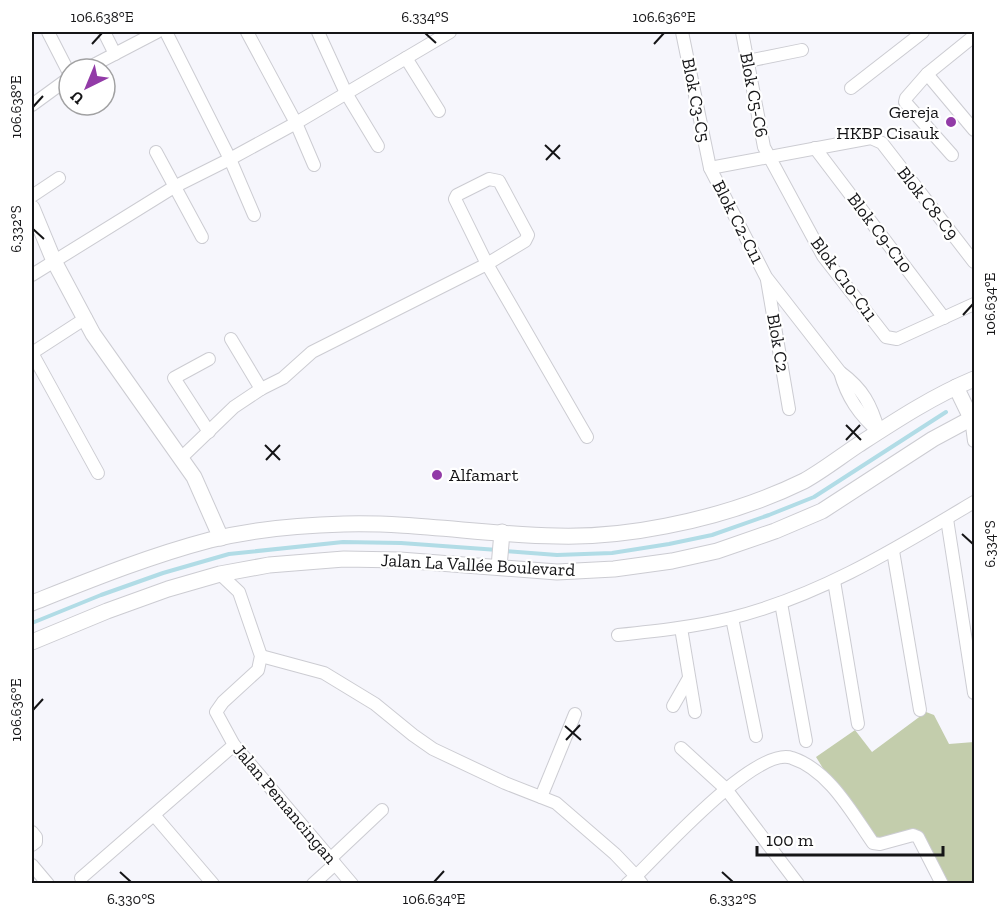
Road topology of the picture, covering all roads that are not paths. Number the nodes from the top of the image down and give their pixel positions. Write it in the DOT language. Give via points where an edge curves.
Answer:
graph roads {
  1 [pos="48,32"];
  2 [pos="104,32"];
  3 [pos="158,32"];
  4 [pos="166,32"];
  5 [pos="247,32"];
  6 [pos="318,32"];
  7 [pos="450,32"];
  8 [pos="682,32"];
  9 [pos="742,32"];
  10 [pos="923,32"];
  11 [pos="975,36"];
  12 [pos="802,50"];
  13 [pos="115,54"];
  14 [pos="61,57"];
  15 [pos="109,57"];
  16 [pos="406,58"];
  17 [pos="748,61"];
  18 [pos="927,74"];
  19 [pos="57,87"];
  20 [pos="850,88"];
  21 [pos="346,93"];
  22 [pos="32,105"];
  23 [pos="439,111"];
  24 [pos="296,123"];
  25 [pos="975,130"];
  26 [pos="378,146"];
  27 [pos="815,148"];
  28 [pos="156,152"];
  29 [pos="952,155"];
  30 [pos="770,157"];
  31 [pos="230,159"];
  32 [pos="314,165"];
  33 [pos="710,168"];
  34 [pos="59,178"];
  35 [pos="174,187"];
  36 [pos="32,196"];
  37 [pos="32,208"];
  38 [pos="254,214"];
  39 [pos="202,237"];
  40 [pos="54,261"];
  41 [pos="975,262"];
  42 [pos="487,264"];
  43 [pos="32,275"];
  44 [pos="766,277"];
  45 [pos="975,304"];
  46 [pos="86,318"];
  47 [pos="944,318"];
  48 [pos="231,339"];
  49 [pos="32,353"];
  50 [pos="209,359"];
  51 [pos="975,379"];
  52 [pos="956,387"];
  53 [pos="261,389"];
  54 [pos="789,410"];
  55 [pos="973,419"];
  56 [pos="209,432"];
  57 [pos="879,432"];
  58 [pos="587,437"];
  59 [pos="975,441"];
  60 [pos="181,458"];
  61 [pos="98,473"];
  62 [pos="975,502"];
  63 [pos="947,519"];
  64 [pos="502,532"];
  65 [pos="217,539"];
  66 [pos="893,551"];
  67 [pos="499,567"];
  68 [pos="220,574"];
  69 [pos="834,581"];
  70 [pos="32,603"];
  71 [pos="781,603"];
  72 [pos="732,618"];
  73 [pos="32,623"];
  74 [pos="681,628"];
  75 [pos="618,636"];
  76 [pos="35,640"];
  77 [pos="261,656"];
  78 [pos="689,678"];
  79 [pos="975,693"];
  80 [pos="673,706"];
  81 [pos="920,710"];
  82 [pos="695,712"];
  83 [pos="575,714"];
  84 [pos="858,724"];
  85 [pos="756,736"];
  86 [pos="806,741"];
  87 [pos="234,745"];
  88 [pos="681,748"];
  89 [pos="726,789"];
  90 [pos="540,797"];
  91 [pos="382,810"];
  92 [pos="154,815"];
  93 [pos="32,832"];
  94 [pos="32,845"];
  95 [pos="332,861"];
  96 [pos="32,865"];
  97 [pos="81,878"];
  98 [pos="635,881"];
  99 [pos="48,884"];
  100 [pos="213,884"];
  101 [pos="313,884"];
  102 [pos="352,884"];
  103 [pos="798,884"];
  104 [pos="942,884"];
  1 -- 14 [label="street"];
  2 -- 13 [label="street"];
  3 -- 13 [label="street"];
  4 -- 31 [label="street"];
  5 -- 24 [label="street"];
  6 -- 21 [label="street"];
  7 -- 16 [label="street"];
  8 -- 33 [label="street, Blok C3-C5"];
  9 -- 17 [label="street, Blok C5-C6"];
  10 -- 20 [label="street"];
  11 -- 18 [label="street"];
  12 -- 17 [label="street"];
  13 -- 15 [label="street"];
  16 -- 21 [label="street"];
  16 -- 23 [label="street"];
  17 -- 30 [label="street, Blok C5-C6" via="764,147"];
  18 -- 25 [label="street"];
  18 -- 29 [label="street" via="905,102"];
  19 -- 22 [label="street"];
  21 -- 24 [label="street"];
  21 -- 26 [label="street"];
  24 -- 31 [label="street"];
  24 -- 32 [label="street"];
  27 -- 30 [label="street"];
  27 -- 41 [label="street, Blok C8-C9" via="871,138 882,143"];
  27 -- 47 [label="street, Blok C9-C10"];
  28 -- 35 [label="street"];
  30 -- 33 [label="street"];
  30 -- 47 [label="street, Blok C10-C11" via="823,256 886,337 897,339"];
  31 -- 35 [label="street"];
  31 -- 38 [label="street"];
  33 -- 44 [label="street, Blok C2-C11"];
  34 -- 36 [label="street"];
  35 -- 39 [label="street"];
  35 -- 40 [label="street"];
  37 -- 40 [label="street"];
  40 -- 43 [label="street"];
  40 -- 46 [label="street"];
  42 -- 42 [label="street" via="525,241 528,235 499,181 494,179 455,197"];
  42 -- 53 [label="street" via="312,352 283,378"];
  42 -- 58 [label="street"];
  44 -- 54 [label="street, Blok C2"];
  44 -- 57 [label="street" via="840,372 845,392 862,418"];
  45 -- 47 [label="street"];
  46 -- 49 [label="street"];
  46 -- 60 [label="street" via="93,334"];
  48 -- 53 [label="street"];
  49 -- 61 [label="street"];
  50 -- 56 [label="street" via="174,378"];
  51 -- 52 [label="street, Jalan La Vallée Boulevard"];
  52 -- 55 [label="street"];
  52 -- 57 [label="street, Jalan La Vallée Boulevard"];
  53 -- 56 [label="street" via="234,407"];
  55 -- 59 [label="street"];
  55 -- 67 [label="street, Jalan La Vallée Boulevard" via="822,511 717,551 614,569 557,572"];
  56 -- 60 [label="street"];
  57 -- 64 [label="street, Jalan La Vallée Boulevard" via="805,480 707,517 610,534"];
  60 -- 65 [label="street" via="194,477"];
  62 -- 63 [label="street"];
  63 -- 66 [label="street"];
  63 -- 79 [label="street"];
  64 -- 65 [label="street, Jalan La Vallée Boulevard" via="342,524"];
  64 -- 67 [label="street"];
  65 -- 70 [label="street, Jalan La Vallée Boulevard" via="157,556"];
  66 -- 69 [label="street"];
  66 -- 81 [label="street"];
  67 -- 68 [label="street, Jalan La Vallée Boulevard" via="344,559"];
  68 -- 76 [label="street, Jalan La Vallée Boulevard"];
  68 -- 77 [label="street" via="240,591"];
  69 -- 71 [label="street"];
  69 -- 84 [label="street"];
  71 -- 72 [label="street"];
  71 -- 86 [label="street"];
  72 -- 74 [label="street"];
  72 -- 85 [label="street"];
  73 -- 76 [label="street"];
  74 -- 75 [label="street"];
  74 -- 78 [label="street"];
  77 -- 87 [label="street, Jalan Pemancingan" via="258,670 216,712"];
  77 -- 90 [label="street" via="324,673 375,704 433,749"];
  78 -- 80 [label="street"];
  78 -- 82 [label="street"];
  83 -- 90 [label="street"];
  87 -- 92 [label="street"];
  87 -- 95 [label="street, Jalan Pemancingan"];
  88 -- 89 [label="street"];
  89 -- 98 [label="street"];
  89 -- 103 [label="street"];
  89 -- 104 [label="street" via="772,758 791,757 807,764 839,794 873,843 918,837"];
  90 -- 98 [label="street" via="556,803 579,821 615,854"];
  91 -- 95 [label="street"];
  92 -- 97 [label="street"];
  92 -- 100 [label="street"];
  93 -- 94 [label="street" via="36,842"];
  95 -- 101 [label="street"];
  95 -- 102 [label="street, Jalan Pemancingan"];
  96 -- 99 [label="street"];
}
